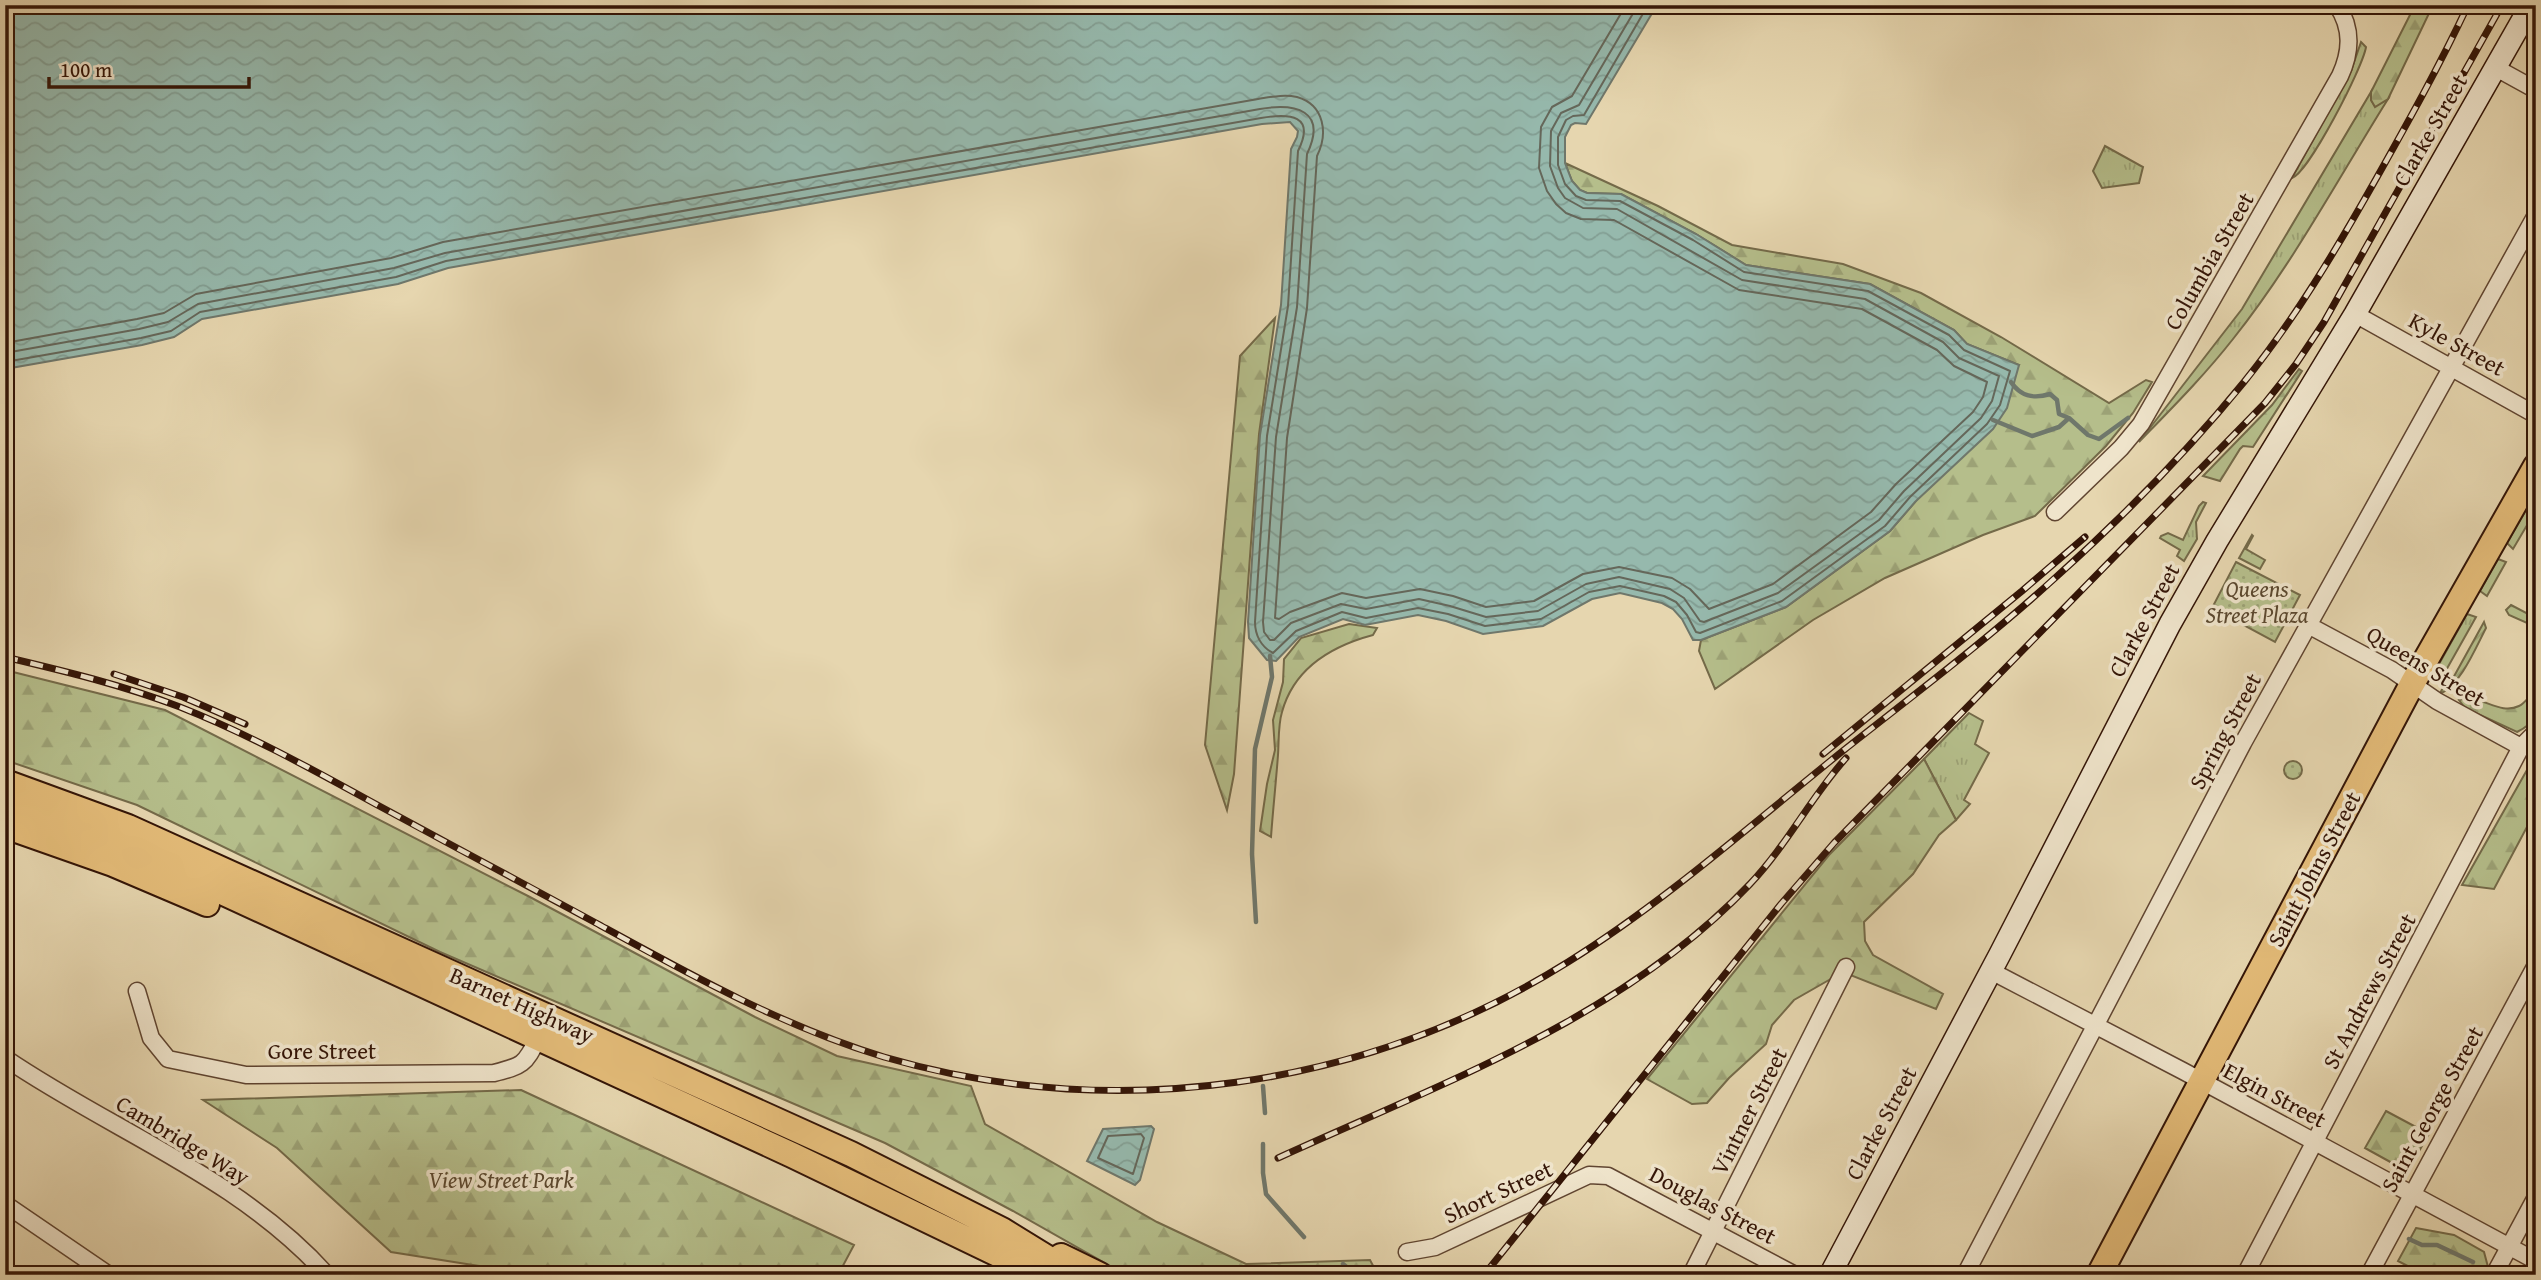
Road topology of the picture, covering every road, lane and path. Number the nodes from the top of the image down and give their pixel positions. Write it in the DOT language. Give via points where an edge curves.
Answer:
graph roads {
  1 [pos="2531,5"];
  2 [pos="2338,7"];
  3 [pos="2496,68"];
  4 [pos="2536,90"];
  5 [pos="2536,215"];
  6 [pos="2355,314"];
  7 [pos="2451,367"];
  8 [pos="2536,415"];
  9 [pos="2536,467"];
  10 [pos="2055,512"];
  11 [pos="2308,625"];
  12 [pos="2412,684"];
  13 [pos="2536,732"];
  14 [pos="2521,747"];
  15 [pos="5,782"];
  16 [pos="5,803"];
  17 [pos="5,826"];
  18 [pos="2536,965"];
  19 [pos="1846,967"];
  20 [pos="1991,971"];
  21 [pos="137,991"];
  22 [pos="2096,1026"];
  23 [pos="535,1045"];
  24 [pos="5,1058"];
  25 [pos="2201,1082"];
  26 [pos="2315,1142"];
  27 [pos="1608,1176"];
  28 [pos="2411,1194"];
  29 [pos="2536,1196"];
  30 [pos="5,1204"];
  31 [pos="1714,1232"];
  32 [pos="1030,1246"];
  33 [pos="2509,1247"];
  34 [pos="1407,1252"];
  35 [pos="2536,1261"];
  36 [pos="109,1275"];
  37 [pos="327,1275"];
  38 [pos="1007,1275"];
  39 [pos="1041,1275"];
  40 [pos="1075,1275"];
  41 [pos="1100,1275"];
  42 [pos="1692,1275"];
  43 [pos="1796,1275"];
  44 [pos="1830,1275"];
  45 [pos="1965,1275"];
  46 [pos="2099,1275"];
  47 [pos="2245,1275"];
  48 [pos="2369,1275"];
  49 [pos="2494,1275"];
  1 -- 3 [label="main road, Clarke Street"];
  2 -- 10 [label="street, Columbia Street" via="2349,31 2347,61 2280,184 2141,424"];
  3 -- 4 [label="street"];
  3 -- 6 [label="main road, Clarke Street"];
  5 -- 7 [label="street, Spring Street"];
  6 -- 7 [label="street, Kyle Street"];
  6 -- 20 [label="main road, Clarke Street" via="2170,624"];
  7 -- 8 [label="street, Kyle Street"];
  7 -- 11 [label="street, Spring Street"];
  9 -- 12 [label="main road, Saint Johns Street"];
  11 -- 12 [label="street, Queens Street"];
  11 -- 22 [label="street, Spring Street"];
  12 -- 14 [label="street, Queens Street"];
  12 -- 25 [label="main road, Saint Johns Street"];
  13 -- 14 [label="street, St Andrews Street"];
  14 -- 26 [label="street, St Andrews Street"];
  15 -- 32 [label="main road, Barnet Highway" via="128,827 704,1086 886,1171"];
  16 -- 23 [label="main road" via="120,845"];
  17 -- 23 [label="main road, Barnet Highway" via="113,864"];
  18 -- 28 [label="street, Saint George Street"];
  19 -- 31 [label="street, Vintner Street"];
  20 -- 22 [label="street, Elgin Street"];
  20 -- 44 [label="main road, Clarke Street"];
  21 -- 23 [label="street, Gore Street" via="151,1038 168,1059 246,1075 494,1073 518,1067"];
  22 -- 25 [label="street, Elgin Street"];
  22 -- 45 [label="street, Spring Street"];
  23 -- 38 [label="main road, Barnet Highway"];
  23 -- 39 [label="main road" via="792,1155"];
  24 -- 37 [label="street, Cambridge Way" via="211,1179 289,1236"];
  25 -- 26 [label="street, Elgin Street"];
  25 -- 46 [label="main road, Saint Johns Street"];
  26 -- 28 [label="street, Elgin Street"];
  26 -- 47 [label="street, St Andrews Street"];
  27 -- 31 [label="street, Douglas Street"];
  27 -- 34 [label="street, Short Street" via="1589,1175 1434,1247"];
  28 -- 33 [label="street, Elgin Street"];
  28 -- 48 [label="street, Saint George Street"];
  29 -- 33 [label="street"];
  30 -- 36 [label="street"];
  31 -- 42 [label="street, Vintner Street"];
  31 -- 43 [label="street, Douglas Street"];
  32 -- 40 [label="main road, Barnet Highway"];
  32 -- 41 [label="main road, Barnet Highway"];
  33 -- 35 [label="street, Elgin Street"];
  33 -- 49 [label="street"];
}
